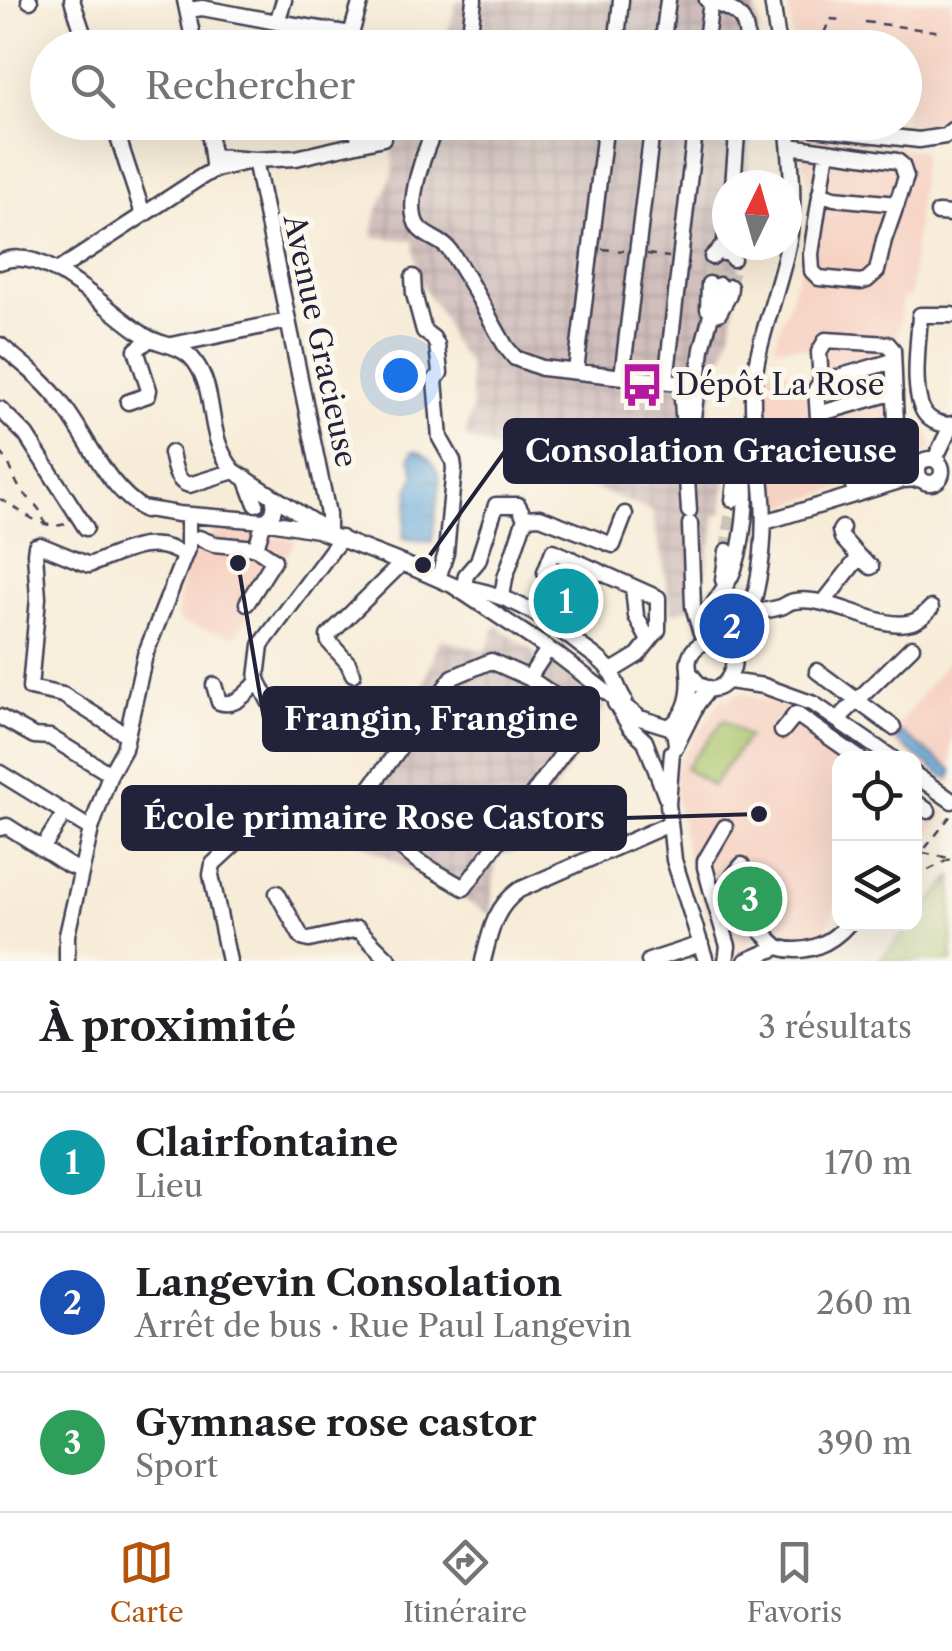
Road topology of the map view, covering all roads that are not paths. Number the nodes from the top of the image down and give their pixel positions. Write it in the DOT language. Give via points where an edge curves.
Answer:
graph roads {
  1 [pos="72,0"];
  2 [pos="284,0"];
  3 [pos="362,0"];
  4 [pos="474,0"];
  5 [pos="622,0"];
  6 [pos="668,0"];
  7 [pos="772,0"];
  8 [pos="709,1"];
  9 [pos="187,5"];
  10 [pos="277,22"];
  11 [pos="82,30"];
  12 [pos="192,30"];
  13 [pos="326,30"];
  14 [pos="352,30"];
  15 [pos="470,30"];
  16 [pos="618,30"];
  17 [pos="664,30"];
  18 [pos="707,30"];
  19 [pos="745,30"];
  20 [pos="776,30"];
  21 [pos="950,134"];
  22 [pos="922,139"];
  23 [pos="119,140"];
  24 [pos="210,140"];
  25 [pos="372,140"];
  26 [pos="429,140"];
  27 [pos="604,140"];
  28 [pos="651,140"];
  29 [pos="694,140"];
  30 [pos="737,140"];
  31 [pos="789,140"];
  32 [pos="360,142"];
  33 [pos="790,146"];
  34 [pos="827,150"];
  35 [pos="255,160"];
  36 [pos="213,164"];
  37 [pos="734,170"];
  38 [pos="820,194"];
  39 [pos="896,204"];
  40 [pos="142,214"];
  41 [pos="1,260"];
  42 [pos="57,270"];
  43 [pos="413,277"];
  44 [pos="720,286"];
  45 [pos="952,315"];
  46 [pos="287,321"];
  47 [pos="150,339"];
  48 [pos="424,341"];
  49 [pos="0,345"];
  50 [pos="171,346"];
  51 [pos="894,361"];
  52 [pos="576,371"];
  53 [pos="622,376"];
  54 [pos="436,380"];
  55 [pos="821,382"];
  56 [pos="681,383"];
  57 [pos="895,392"];
  58 [pos="128,402"];
  59 [pos="0,408"];
  60 [pos="818,414"];
  61 [pos="951,425"];
  62 [pos="837,441"];
  63 [pos="724,446"];
  64 [pos="170,453"];
  65 [pos="738,458"];
  66 [pos="934,460"];
  67 [pos="687,463"];
  68 [pos="240,474"];
  69 [pos="919,474"];
  70 [pos="946,482"];
  71 [pos="856,494"];
  72 [pos="272,496"];
  73 [pos="733,500"];
  74 [pos="141,508"];
  75 [pos="625,514"];
  76 [pos="257,517"];
  77 [pos="525,518"];
  78 [pos="82,522"];
  79 [pos="764,522"];
  80 [pos="842,528"];
  81 [pos="335,535"];
  82 [pos="193,537"];
  83 [pos="256,548"];
  84 [pos="727,552"];
  85 [pos="402,562"];
  86 [pos="545,572"];
  87 [pos="451,584"];
  88 [pos="633,587"];
  89 [pos="718,595"];
  90 [pos="502,597"];
  91 [pos="247,603"];
  92 [pos="823,603"];
  93 [pos="931,608"];
  94 [pos="748,615"];
  95 [pos="702,637"];
  96 [pos="649,641"];
  97 [pos="721,644"];
  98 [pos="912,647"];
  99 [pos="548,648"];
  100 [pos="732,668"];
  101 [pos="817,670"];
  102 [pos="610,672"];
  103 [pos="690,673"];
  104 [pos="353,674"];
  105 [pos="529,678"];
  106 [pos="259,681"];
  107 [pos="214,686"];
  108 [pos="709,688"];
  109 [pos="610,694"];
  110 [pos="858,700"];
  111 [pos="633,712"];
  112 [pos="0,717"];
  113 [pos="838,719"];
  114 [pos="280,723"];
  115 [pos="664,726"];
  116 [pos="893,727"];
  117 [pos="782,731"];
  118 [pos="127,735"];
  119 [pos="872,744"];
  120 [pos="647,746"];
  121 [pos="674,748"];
  122 [pos="851,751"];
  123 [pos="866,751"];
  124 [pos="882,751"];
  125 [pos="0,773"];
  126 [pos="110,774"];
  127 [pos="922,780"];
  128 [pos="952,801"];
  129 [pos="668,804"];
  130 [pos="922,806"];
  131 [pos="928,810"];
  132 [pos="59,822"];
  133 [pos="670,824"];
  134 [pos="254,826"];
  135 [pos="725,827"];
  136 [pos="0,828"];
  137 [pos="91,829"];
  138 [pos="42,850"];
  139 [pos="742,865"];
  140 [pos="80,870"];
  141 [pos="277,893"];
  142 [pos="714,900"];
  143 [pos="760,929"];
  144 [pos="842,931"];
  145 [pos="701,944"];
  146 [pos="778,947"];
  147 [pos="67,961"];
  148 [pos="229,961"];
  149 [pos="390,961"];
  150 [pos="483,961"];
  151 [pos="649,961"];
  152 [pos="706,961"];
  153 [pos="726,961"];
  154 [pos="746,961"];
  1 -- 11 [label="street"];
  2 -- 10 [label="street"];
  3 -- 14 [label="street"];
  4 -- 15 [label="street"];
  5 -- 16 [label="street"];
  6 -- 17 [label="street"];
  7 -- 20 [label="street"];
  8 -- 18 [label="street"];
  8 -- 19 [label="street" via="739,14"];
  9 -- 10 [label="street"];
  9 -- 12 [label="street"];
  10 -- 13 [label="street"];
  21 -- 22 [label="street"];
  23 -- 40 [label="street"];
  24 -- 36 [label="street"];
  25 -- 32 [label="street"];
  26 -- 52 [label="street" via="417,179 420,230 448,246 515,358"];
  27 -- 52 [label="street"];
  28 -- 53 [label="street"];
  29 -- 56 [label="street" via="680,258"];
  30 -- 37 [label="street"];
  31 -- 33 [label="street"];
  32 -- 35 [label="street"];
  33 -- 34 [label="street"];
  33 -- 79 [label="street" via="792,226 754,382"];
  34 -- 38 [label="street"];
  34 -- 39 [label="street" via="902,164 906,177"];
  35 -- 36 [label="street"];
  35 -- 46 [label="street, Avenue Gracieuse"];
  36 -- 40 [label="street"];
  38 -- 39 [label="street"];
  38 -- 39 [label="street" via="811,254 819,278 872,277"];
  40 -- 42 [label="street"];
  41 -- 42 [label="street" via="20,258"];
  42 -- 47 [label="street"];
  43 -- 54 [label="street" via="424,331 437,345"];
  44 -- 56 [label="street" via="706,335"];
  45 -- 61 [label="street" via="920,314 917,397 925,416"];
  46 -- 50 [label="street"];
  46 -- 81 [label="street, Avenue Gracieuse"];
  47 -- 50 [label="street"];
  47 -- 58 [label="street" via="136,350 148,396"];
  48 -- 54 [label="street"];
  49 -- 74 [label="street" via="59,399 104,472"];
  50 -- 68 [label="street" via="195,361 220,450"];
  51 -- 55 [label="street"];
  51 -- 55 [label="street" via="888,344 826,340 819,352"];
  51 -- 57 [label="street"];
  52 -- 53 [label="street"];
  53 -- 56 [label="street"];
  54 -- 87 [label="street" via="440,438 454,468 446,553"];
  55 -- 60 [label="street"];
  56 -- 67 [label="street"];
  56 -- 67 [label="street"];
  57 -- 60 [label="street"];
  57 -- 62 [label="street" via="896,424"];
  59 -- 78 [label="street" via="26,434"];
  60 -- 62 [label="street" via="820,446"];
  61 -- 66 [label="street"];
  62 -- 71 [label="street"];
  63 -- 65 [label="street"];
  64 -- 68 [label="street" via="183,484"];
  65 -- 73 [label="street"];
  65 -- 89 [label="street" via="747,504 731,576"];
  66 -- 69 [label="street" via="924,460"];
  66 -- 70 [label="street"];
  67 -- 95 [label="street" via="694,606"];
  68 -- 72 [label="street"];
  68 -- 76 [label="street"];
  69 -- 70 [label="street" via="932,484"];
  69 -- 71 [label="street"];
  71 -- 79 [label="street"];
  72 -- 76 [label="street" via="258,500"];
  72 -- 81 [label="street"];
  74 -- 76 [label="street"];
  74 -- 82 [label="street"];
  75 -- 77 [label="street" via="613,544"];
  76 -- 81 [label="street"];
  76 -- 82 [label="street"];
  76 -- 83 [label="street"];
  77 -- 87 [label="street" via="518,505 496,505 478,562"];
  77 -- 90 [label="street"];
  79 -- 94 [label="street" via="760,576"];
  80 -- 92 [label="street" via="842,538 865,562"];
  81 -- 85 [label="street"];
  81 -- 106 [label="street" via="261,644"];
  82 -- 83 [label="street"];
  82 -- 118 [label="street" via="144,655"];
  82 -- 118 [label="street" via="142,544 89,565 36,546 30,688 62,695"];
  83 -- 91 [label="street" via="274,560"];
  84 -- 89 [label="street"];
  85 -- 87 [label="street"];
  85 -- 104 [label="street" via="328,636"];
  86 -- 88 [label="street" via="553,552"];
  87 -- 90 [label="street"];
  87 -- 99 [label="street"];
  88 -- 96 [label="street" via="636,616"];
  88 -- 96 [label="street" via="658,598 658,630"];
  89 -- 95 [label="street"];
  90 -- 102 [label="street" via="544,618"];
  92 -- 93 [label="street" via="908,624"];
  92 -- 94 [label="street" via="795,600"];
  94 -- 97 [label="street"];
  94 -- 100 [label="street"];
  95 -- 97 [label="street"];
  95 -- 103 [label="street" via="690,657"];
  96 -- 102 [label="street"];
  97 -- 100 [label="street"];
  98 -- 110 [label="street"];
  99 -- 105 [label="street"];
  99 -- 109 [label="street"];
  100 -- 108 [label="street" via="722,685"];
  100 -- 113 [label="street"];
  101 -- 110 [label="street"];
  102 -- 111 [label="street"];
  103 -- 108 [label="street"];
  103 -- 115 [label="street" via="684,712"];
  105 -- 105 [label="street" via="491,660 453,677 370,788 366,820 464,888 588,719"];
  106 -- 107 [label="street" via="234,703 219,702"];
  106 -- 114 [label="street"];
  108 -- 121 [label="street"];
  109 -- 111 [label="street"];
  109 -- 120 [label="street"];
  110 -- 113 [label="street"];
  110 -- 116 [label="street"];
  111 -- 115 [label="street"];
  112 -- 126 [label="street" via="34,736 50,737"];
  113 -- 119 [label="street"];
  115 -- 120 [label="street" via="651,727"];
  115 -- 121 [label="street" via="674,731"];
  117 -- 122 [label="street" via="796,714"];
  118 -- 126 [label="street"];
  119 -- 123 [label="street"];
  119 -- 124 [label="street"];
  120 -- 121 [label="street" via="664,756"];
  120 -- 129 [label="street"];
  121 -- 129 [label="street"];
  125 -- 137 [label="street"];
  126 -- 137 [label="street"];
  127 -- 128 [label="street"];
  129 -- 133 [label="street"];
  130 -- 131 [label="street"];
  132 -- 138 [label="street"];
  133 -- 145 [label="street" via="676,869"];
  133 -- 150 [label="street" via="508,898 494,918"];
  134 -- 148 [label="street" via="213,864 210,875"];
  135 -- 142 [label="street" via="705,860"];
  136 -- 138 [label="street" via="7,826"];
  137 -- 140 [label="street"];
  138 -- 140 [label="street"];
  139 -- 142 [label="street"];
  140 -- 147 [label="street"];
  141 -- 149 [label="street" via="302,938 358,929"];
  142 -- 153 [label="street"];
  143 -- 146 [label="street"];
  144 -- 146 [label="street" via="815,948"];
  145 -- 151 [label="street"];
  145 -- 152 [label="street"];
  146 -- 154 [label="street"];
}
